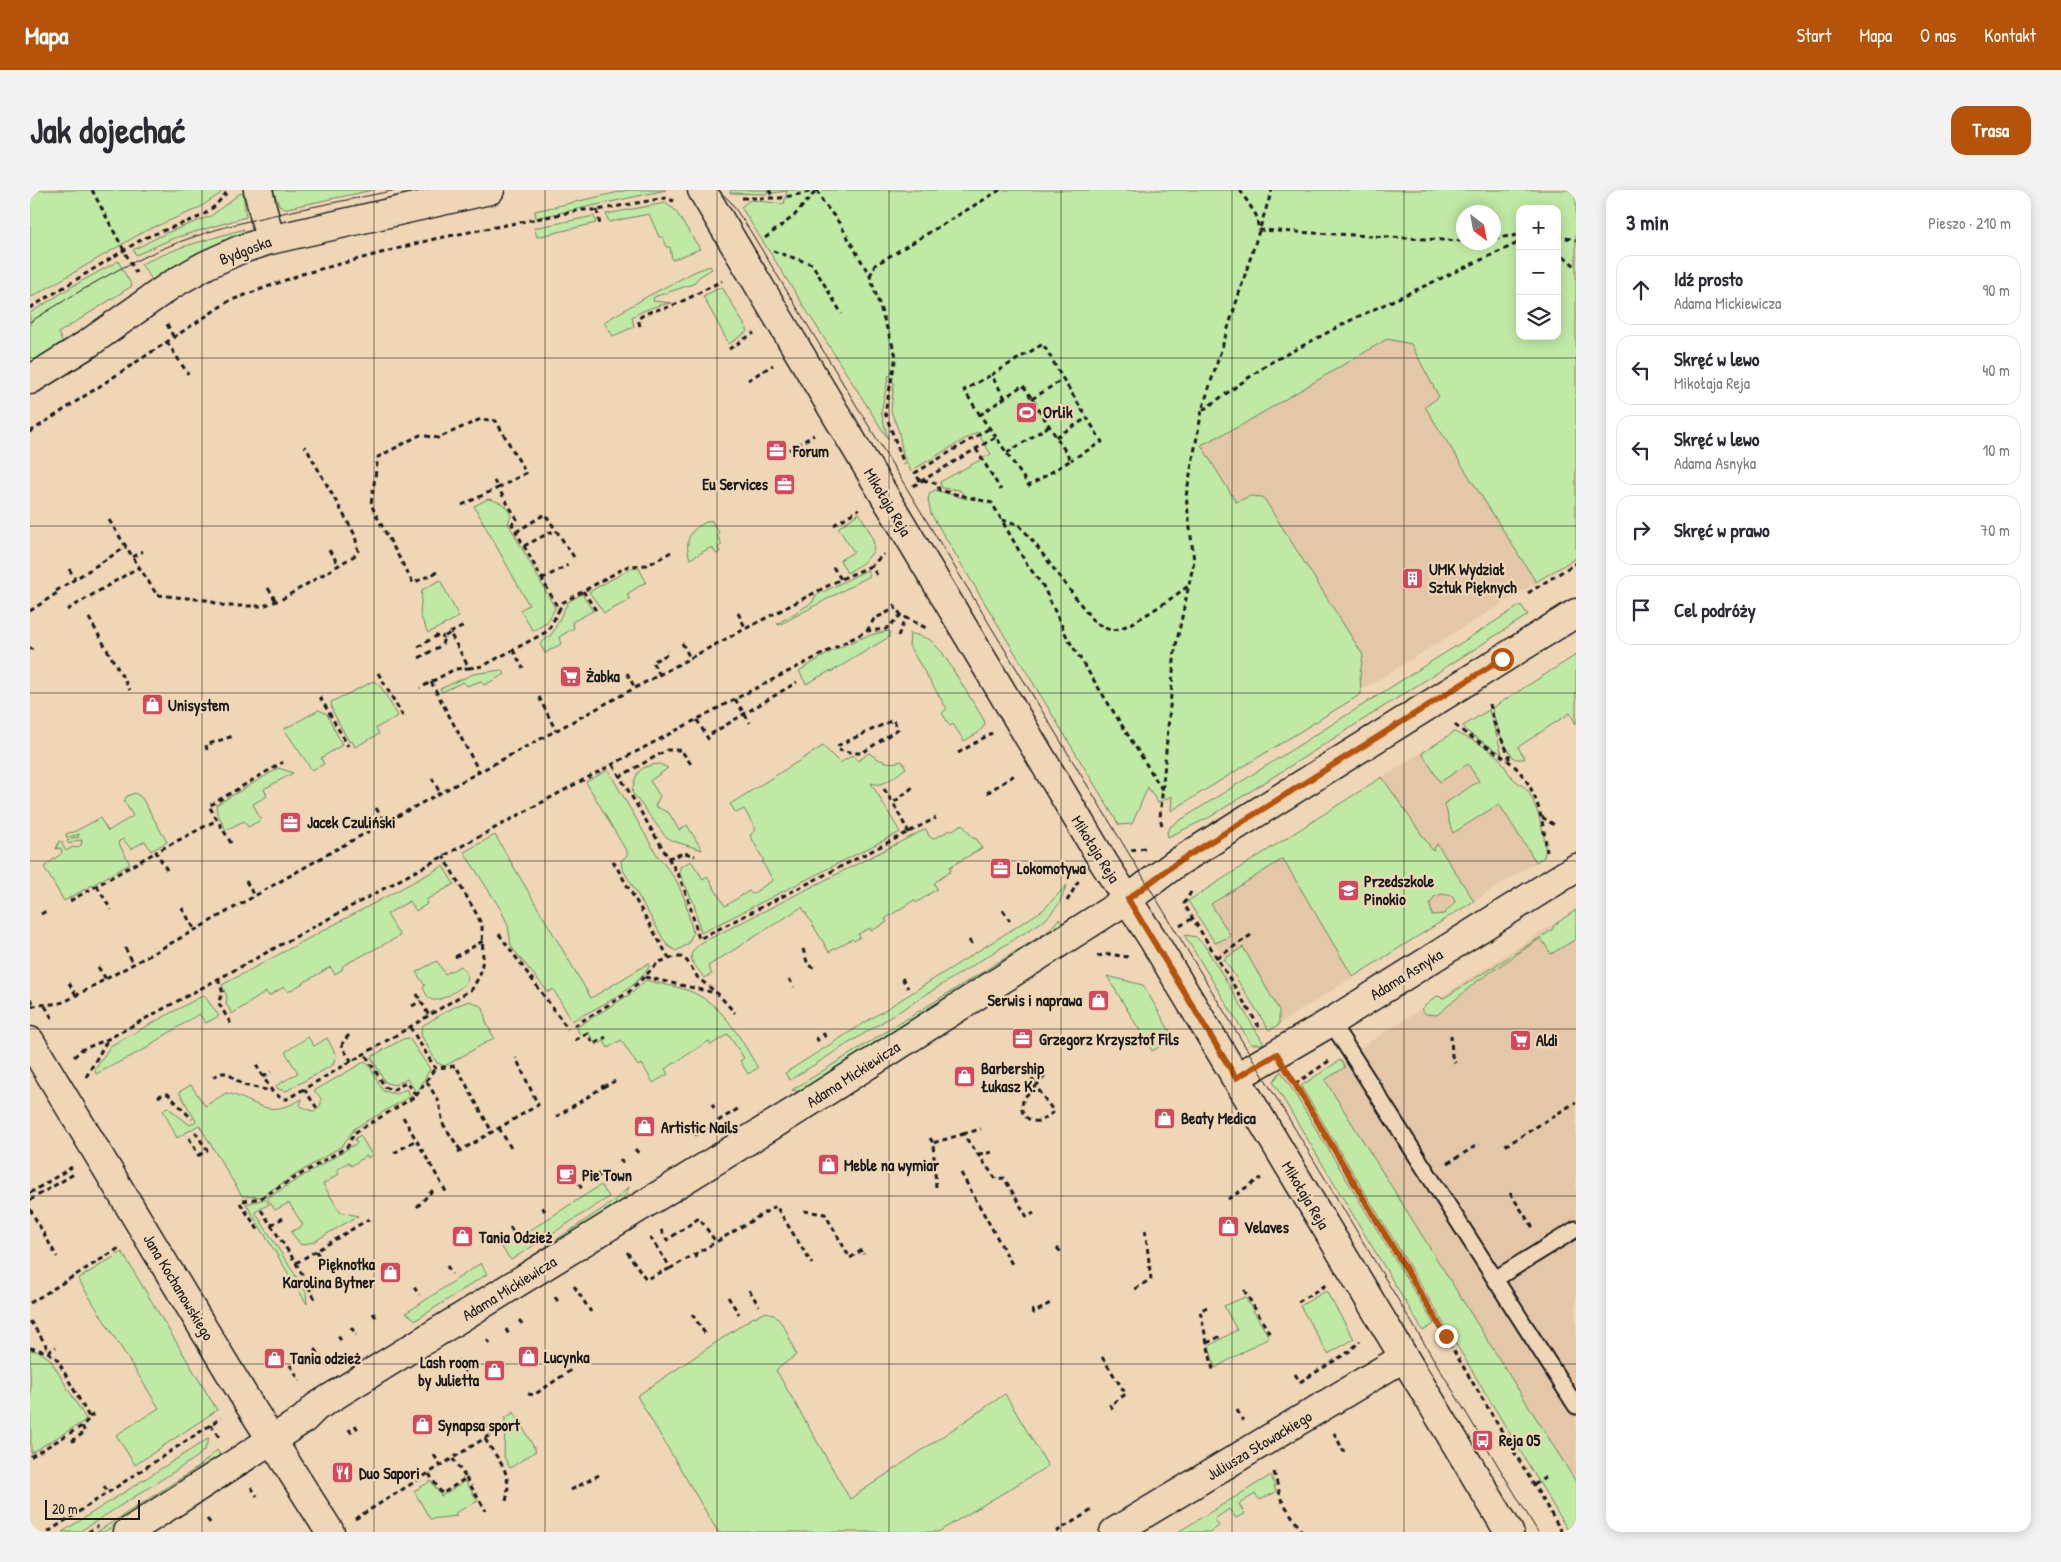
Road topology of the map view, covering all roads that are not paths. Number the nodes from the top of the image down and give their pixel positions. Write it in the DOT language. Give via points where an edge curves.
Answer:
graph roads {
  1 [pos="258,190"];
  2 [pos="490,190"];
  3 [pos="702,190"];
  4 [pos="270,240"];
  5 [pos="30,380"];
  6 [pos="1576,612"];
  7 [pos="1576,868"];
  8 [pos="1128,899"];
  9 [pos="1331,1022"];
  10 [pos="33,1048"];
  11 [pos="1236,1078"];
  12 [pos="1576,1229"];
  13 [pos="1495,1279"];
  14 [pos="1403,1358"];
  15 [pos="1576,1406"];
  16 [pos="272,1439"];
  17 [pos="340,1527"];
  18 [pos="128,1532"];
  19 [pos="1114,1532"];
  20 [pos="1508,1532"];
  1 -- 4 [label="street"];
  2 -- 4 [label="street, Bydgoska"];
  3 -- 8 [label="street, Mikołaja Reja"];
  4 -- 5 [label="street, Bydgoska" via="239,250 170,285"];
  6 -- 8 [label="street, Adama Mickiewicza" via="1175,864"];
  7 -- 9 [label="street, Adama Asnyka"];
  8 -- 11 [label="street, Mikołaja Reja"];
  8 -- 16 [label="street, Adama Mickiewicza" via="788,1115 316,1407 304,1419"];
  9 -- 11 [label="street, Adama Asnyka"];
  9 -- 13 [label="lane"];
  10 -- 16 [label="street, Jana Kochanowskiego"];
  11 -- 14 [label="street, Mikołaja Reja"];
  12 -- 13 [label="lane"];
  13 -- 15 [label="lane"];
  14 -- 19 [label="street, Juliusza Słowackiego"];
  14 -- 20 [label="street, Mikołaja Reja"];
  16 -- 17 [label="street, Jana Kochanowskiego"];
  16 -- 18 [label="street, Adama Mickiewicza"];
}
